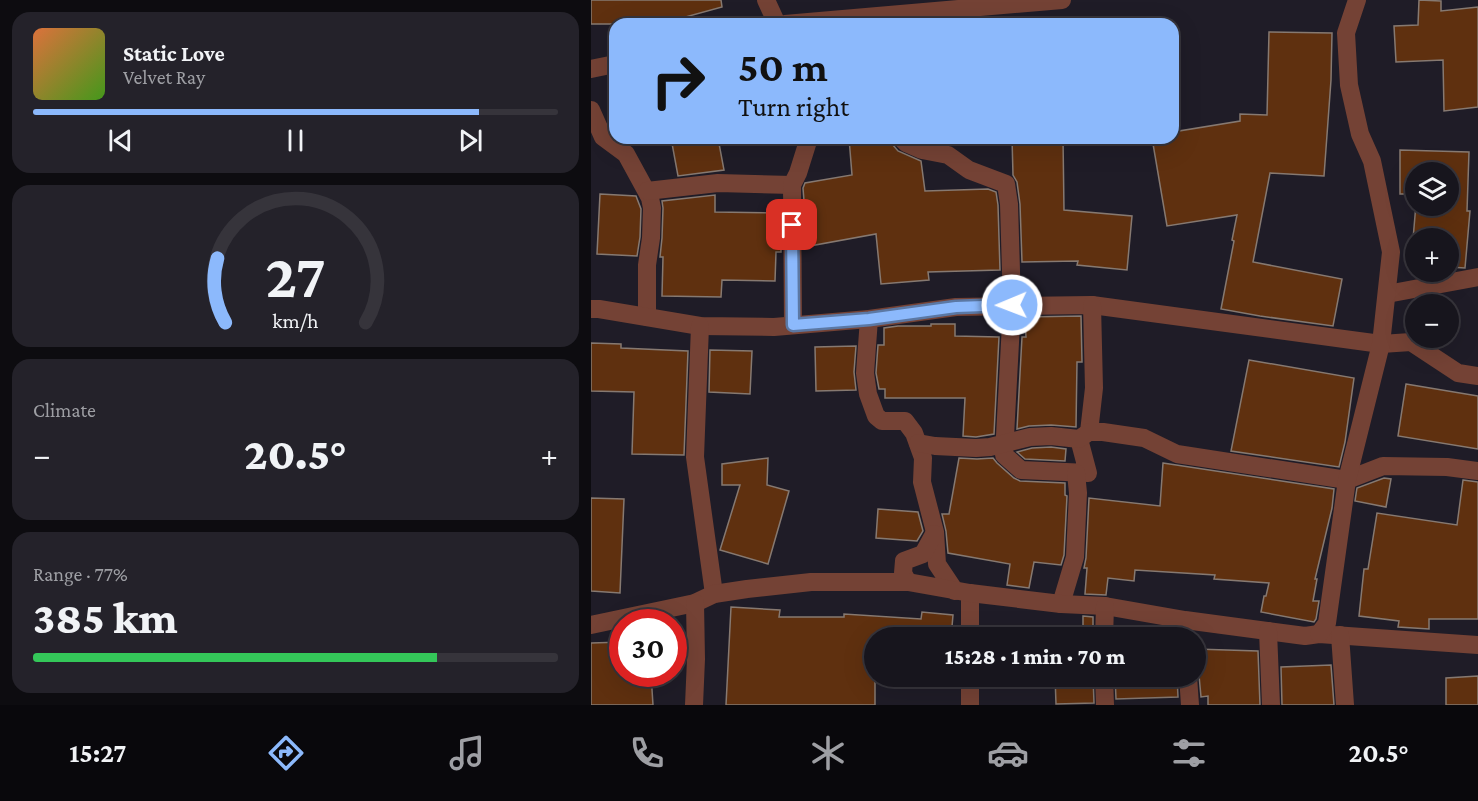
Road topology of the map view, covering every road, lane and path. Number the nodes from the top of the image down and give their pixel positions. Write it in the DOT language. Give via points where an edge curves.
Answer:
graph roads {
  1 [pos="766,0"];
  2 [pos="1062,0"];
  3 [pos="1357,0"];
  4 [pos="948,5"];
  5 [pos="774,18"];
  6 [pos="885,18"];
  7 [pos="609,65"];
  8 [pos="591,69"];
  9 [pos="591,110"];
  10 [pos="609,141"];
  11 [pos="612,144"];
  12 [pos="807,144"];
  13 [pos="908,144"];
  14 [pos="792,185"];
  15 [pos="647,191"];
  16 [pos="1478,277"];
  17 [pos="1387,294"];
  18 [pos="1012,305"];
  19 [pos="1092,305"];
  20 [pos="591,309"];
  21 [pos="647,317"];
  22 [pos="869,319"];
  23 [pos="793,325"];
  24 [pos="700,326"];
  25 [pos="1381,344"];
  26 [pos="1478,376"];
  27 [pos="1084,436"];
  28 [pos="918,443"];
  29 [pos="1006,443"];
  30 [pos="1478,471"];
  31 [pos="1076,473"];
  32 [pos="1347,480"];
  33 [pos="935,532"];
  34 [pos="908,582"];
  35 [pos="962,592"];
  36 [pos="714,594"];
  37 [pos="695,603"];
  38 [pos="1061,604"];
  39 [pos="1105,606"];
  40 [pos="591,625"];
  41 [pos="968,627"];
  42 [pos="1104,627"];
  43 [pos="1178,627"];
  44 [pos="1206,630"];
  45 [pos="1268,631"];
  46 [pos="1319,634"];
  47 [pos="1340,635"];
  48 [pos="1478,645"];
  49 [pos="970,687"];
  50 [pos="1104,687"];
  51 [pos="1189,687"];
  52 [pos="694,705"];
  53 [pos="970,705"];
  54 [pos="1105,705"];
  55 [pos="1190,705"];
  56 [pos="1271,705"];
  57 [pos="1345,705"];
  1 -- 5 [label="street"];
  2 -- 4 [label="street"];
  3 -- 17 [label="street" via="1346,33 1349,85 1360,134 1373,161 1391,252"];
  4 -- 6 [label="street"];
  7 -- 8 [label="street"];
  9 -- 10 [label="street" via="603,137"];
  11 -- 15 [label="street" via="626,154"];
  12 -- 14 [label="street"];
  13 -- 18 [label="street" via="948,155 969,170 1006,184"];
  14 -- 15 [label="street" via="718,183"];
  14 -- 23 [label="street"];
  15 -- 21 [label="street" via="652,208"];
  16 -- 17 [label="street"];
  17 -- 25 [label="street"];
  18 -- 19 [label="street"];
  18 -- 22 [label="street" via="956,307"];
  18 -- 29 [label="street"];
  19 -- 25 [label="street"];
  19 -- 27 [label="street" via="1094,388"];
  20 -- 21 [label="street"];
  21 -- 24 [label="street"];
  22 -- 23 [label="street"];
  22 -- 28 [label="street" via="865,373 876,416 882,421 905,422"];
  23 -- 24 [label="street"];
  24 -- 36 [label="street" via="695,457"];
  25 -- 26 [label="street" via="1411,342 1458,373"];
  25 -- 32 [label="street"];
  27 -- 29 [label="street" via="1031,437"];
  27 -- 31 [label="street" via="1088,473"];
  27 -- 32 [label="street" via="1103,432 1144,438 1177,454"];
  28 -- 29 [label="street" via="977,448"];
  28 -- 33 [label="street" via="923,458 922,482"];
  29 -- 31 [label="street" via="1005,455 1021,471"];
  30 -- 32 [label="street" via="1447,466 1383,466"];
  31 -- 38 [label="street" via="1075,557"];
  32 -- 46 [label="street" via="1327,623"];
  33 -- 34 [label="street" via="923,554 904,561 903,573"];
  33 -- 35 [label="street" via="937,564"];
  34 -- 35 [label="street"];
  34 -- 36 [label="street" via="811,582"];
  35 -- 38 [label="street"];
  35 -- 41 [label="street"];
  36 -- 37 [label="street"];
  37 -- 40 [label="street"];
  37 -- 52 [label="street"];
  38 -- 39 [label="street"];
  39 -- 42 [label="street"];
  39 -- 43 [label="street"];
  44 -- 45 [label="street"];
  45 -- 46 [label="street"];
  45 -- 56 [label="street"];
  46 -- 47 [label="street"];
  47 -- 48 [label="street"];
  47 -- 57 [label="street"];
  49 -- 53 [label="street"];
  50 -- 54 [label="street"];
  51 -- 55 [label="street"];
}
